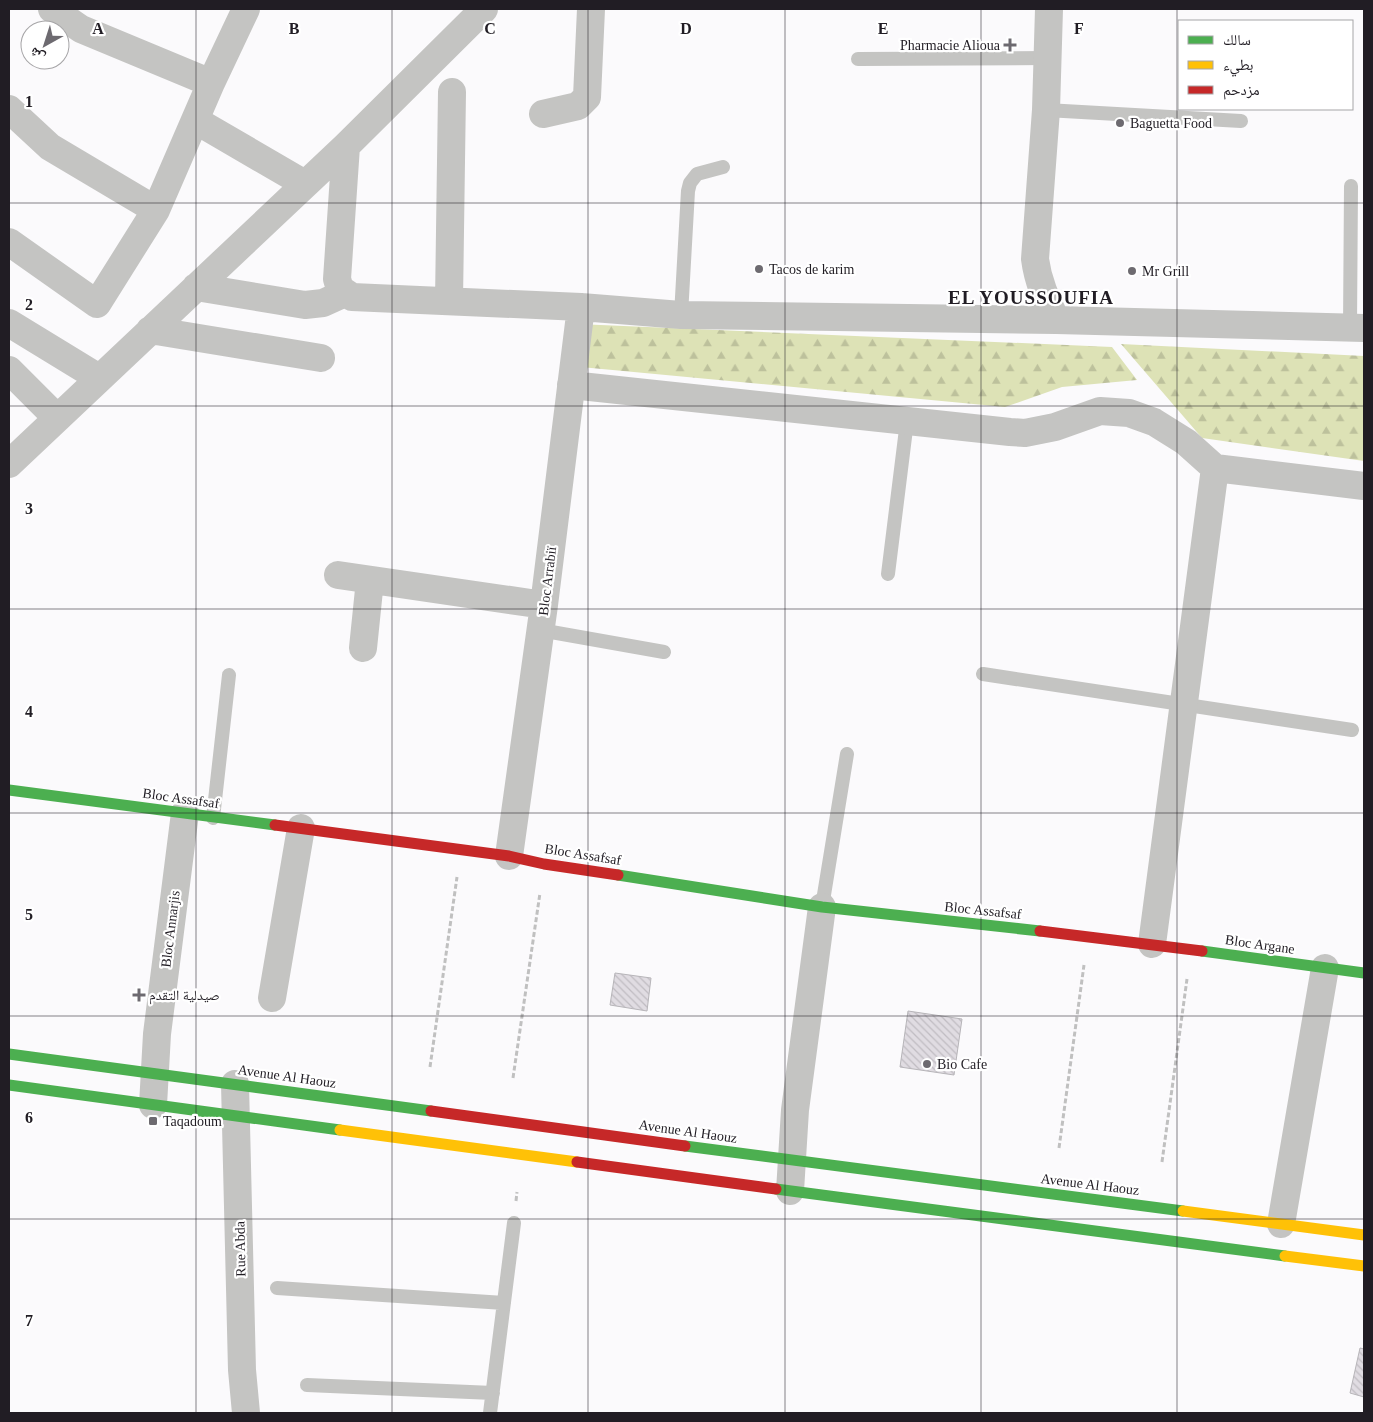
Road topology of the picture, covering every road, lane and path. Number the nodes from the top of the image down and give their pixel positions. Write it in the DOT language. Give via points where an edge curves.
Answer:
graph roads {
  1 [pos="52,9"];
  2 [pos="246,9"];
  3 [pos="484,9"];
  4 [pos="591,9"];
  5 [pos="1049,9"];
  6 [pos="1046,58"];
  7 [pos="858,59"];
  8 [pos="211,83"];
  9 [pos="452,92"];
  10 [pos="9,109"];
  11 [pos="1046,110"];
  12 [pos="543,114"];
  13 [pos="195,120"];
  14 [pos="1241,121"];
  15 [pos="346,146"];
  16 [pos="723,167"];
  17 [pos="305,184"];
  18 [pos="1352,186"];
  19 [pos="156,210"];
  20 [pos="9,242"];
  21 [pos="196,287"];
  22 [pos="345,293"];
  23 [pos="449,301"];
  24 [pos="581,307"];
  25 [pos="681,315"];
  26 [pos="1056,320"];
  27 [pos="9,323"];
  28 [pos="1357,328"];
  29 [pos="150,330"];
  30 [pos="321,358"];
  31 [pos="9,370"];
  32 [pos="99,378"];
  33 [pos="571,386"];
  34 [pos="57,418"];
  35 [pos="907,422"];
  36 [pos="9,464"];
  37 [pos="1215,468"];
  38 [pos="1364,486"];
  39 [pos="888,574"];
  40 [pos="338,575"];
  41 [pos="370,580"];
  42 [pos="542,617"];
  43 [pos="364,648"];
  44 [pos="664,652"];
  45 [pos="983,674"];
  46 [pos="229,675"];
  47 [pos="1183,706"];
  48 [pos="1352,730"];
  49 [pos="847,754"];
  50 [pos="9,790"];
  51 [pos="185,813"];
  52 [pos="212,818"];
  53 [pos="301,828"];
  54 [pos="461,849"];
  55 [pos="509,856"];
  56 [pos="544,864"];
  57 [pos="822,907"];
  58 [pos="1088,937"];
  59 [pos="1152,944"];
  60 [pos="1191,949"];
  61 [pos="1324,968"];
  62 [pos="1364,973"];
  63 [pos="272,998"];
  64 [pos="9,1054"];
  65 [pos="430,1067"];
  66 [pos="155,1074"];
  67 [pos="513,1078"];
  68 [pos="235,1084"];
  69 [pos="9,1085"];
  70 [pos="153,1105"];
  71 [pos="237,1116"];
  72 [pos="1059,1148"];
  73 [pos="792,1160"];
  74 [pos="1162,1162"];
  75 [pos="790,1191"];
  76 [pos="514,1223"];
  77 [pos="1281,1224"];
  78 [pos="1364,1235"];
  79 [pos="1364,1266"];
  80 [pos="277,1288"];
  81 [pos="504,1303"];
  82 [pos="307,1385"];
  83 [pos="493,1393"];
  84 [pos="246,1413"];
  85 [pos="490,1413"];
  1 -- 8 [label="street" via="81,29"];
  2 -- 8 [label="street"];
  3 -- 15 [label="street"];
  4 -- 12 [label="street" via="587,97 578,106"];
  5 -- 6 [label="street"];
  6 -- 7 [label="lane"];
  6 -- 11 [label="street"];
  8 -- 13 [label="street"];
  9 -- 23 [label="street"];
  10 -- 19 [label="street" via="50,147"];
  11 -- 14 [label="lane"];
  11 -- 26 [label="street" via="1035,259 1043,294"];
  13 -- 17 [label="street"];
  13 -- 19 [label="street"];
  15 -- 17 [label="street"];
  15 -- 22 [label="street" via="337,279"];
  16 -- 25 [label="lane" via="697,174 688,191"];
  17 -- 21 [label="street"];
  18 -- 28 [label="lane"];
  19 -- 20 [label="street" via="97,304"];
  21 -- 22 [label="street" via="305,305 324,303"];
  21 -- 29 [label="street"];
  22 -- 23 [label="street" via="352,297"];
  23 -- 24 [label="street"];
  24 -- 25 [label="street"];
  24 -- 33 [label="street, Bloc Arrabiï"];
  25 -- 26 [label="street"];
  26 -- 28 [label="street"];
  27 -- 32 [label="street"];
  29 -- 30 [label="street"];
  29 -- 32 [label="street"];
  31 -- 34 [label="street"];
  32 -- 34 [label="street"];
  33 -- 35 [label="street"];
  33 -- 42 [label="street, Bloc Arrabiï"];
  34 -- 36 [label="street"];
  35 -- 37 [label="street" via="1025,433 1055,427 1100,411 1128,413 1154,422 1186,442"];
  35 -- 39 [label="lane"];
  37 -- 38 [label="street"];
  37 -- 47 [label="street"];
  40 -- 41 [label="street"];
  41 -- 42 [label="street"];
  41 -- 43 [label="street"];
  42 -- 44 [label="lane"];
  42 -- 55 [label="street, Bloc Arrabiï"];
  45 -- 47 [label="lane"];
  46 -- 52 [label="lane"];
  47 -- 48 [label="lane"];
  47 -- 59 [label="street"];
  49 -- 57 [label="lane"];
  50 -- 51 [label="main road, Bloc Assafsaf"];
  51 -- 52 [label="main road, Bloc Assafsaf"];
  51 -- 66 [label="street, Bloc Annarjis" via="157,1034"];
  52 -- 53 [label="main road, Bloc Assafsaf"];
  53 -- 54 [label="main road, Bloc Assafsaf"];
  53 -- 63 [label="street"];
  54 -- 55 [label="main road, Bloc Assafsaf"];
  54 -- 65 [label="path"];
  55 -- 56 [label="main road, Bloc Assafsaf"];
  56 -- 57 [label="main road, Bloc Assafsaf"];
  56 -- 67 [label="path"];
  57 -- 58 [label="main road, Bloc Assafsaf"];
  57 -- 73 [label="street" via="795,1110"];
  58 -- 59 [label="main road, Bloc Assafsaf"];
  58 -- 72 [label="path"];
  59 -- 60 [label="main road, Bloc Argane"];
  60 -- 61 [label="main road, Bloc Argane"];
  60 -- 74 [label="path"];
  61 -- 62 [label="main road, Bloc Argane"];
  61 -- 77 [label="street"];
  64 -- 66 [label="main road, Avenue Al Haouz"];
  66 -- 68 [label="main road, Avenue Al Haouz"];
  66 -- 70 [label="street, Bloc Annarjis"];
  68 -- 71 [label="street, Rue Abda"];
  68 -- 73 [label="main road, Avenue Al Haouz"];
  69 -- 70 [label="main road"];
  70 -- 71 [label="main road"];
  71 -- 75 [label="main road"];
  71 -- 84 [label="street, Rue Abda" via="242,1370"];
  73 -- 75 [label="street"];
  73 -- 77 [label="main road, Avenue Al Haouz"];
  75 -- 79 [label="main road"];
  76 -- 81 [label="lane"];
  77 -- 78 [label="main road, Avenue Al Haouz"];
  80 -- 81 [label="lane"];
  81 -- 83 [label="lane"];
  82 -- 83 [label="lane"];
  83 -- 85 [label="lane"];
}
